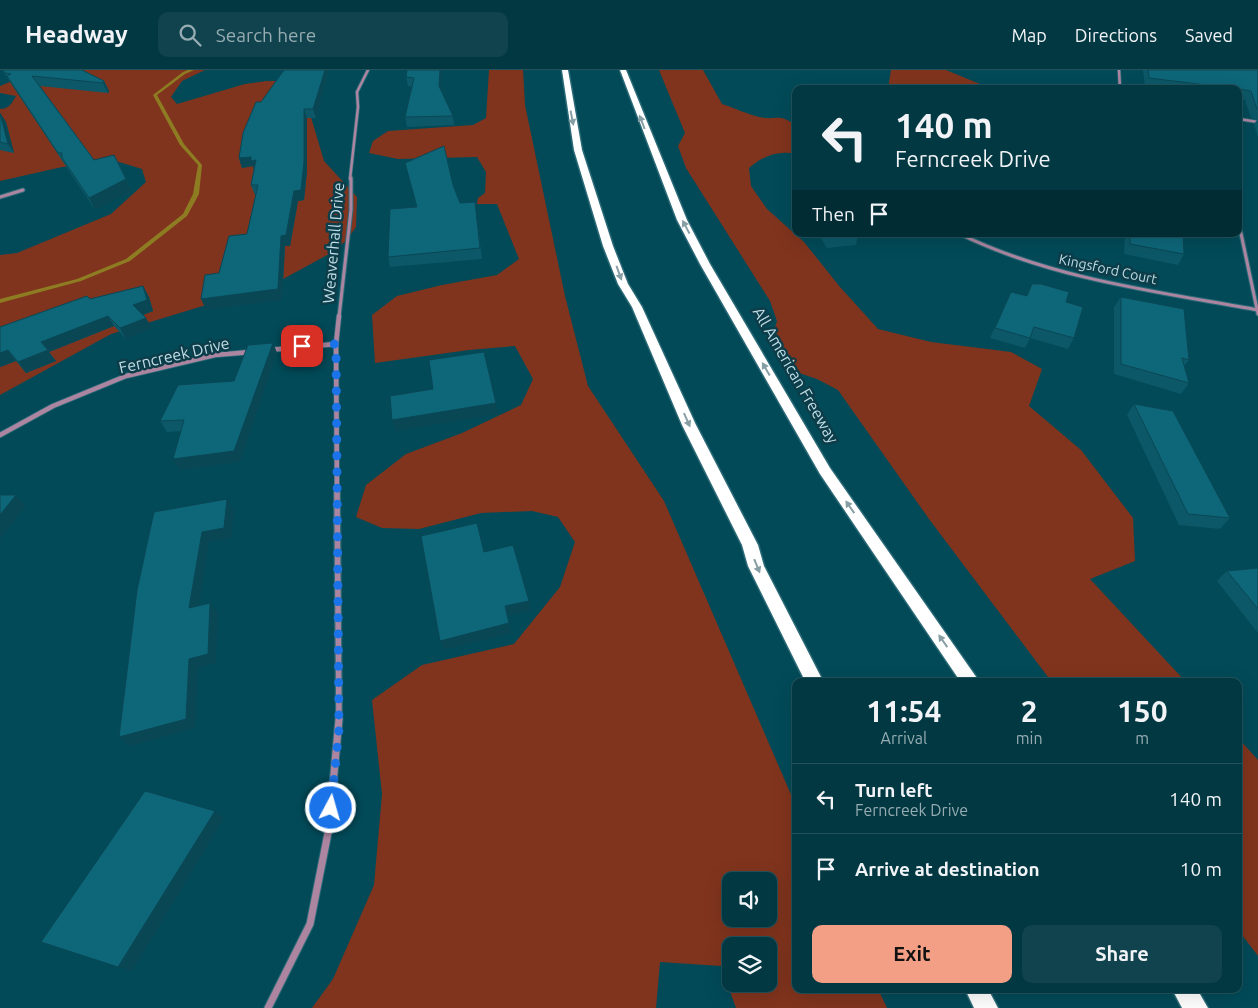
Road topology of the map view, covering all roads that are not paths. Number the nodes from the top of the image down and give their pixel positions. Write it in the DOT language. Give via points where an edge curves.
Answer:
graph roads {
  1 [pos="368,70"];
  2 [pos="555,70"];
  3 [pos="564,70"];
  4 [pos="623,70"];
  5 [pos="634,70"];
  6 [pos="1119,70"];
  7 [pos="566,85"];
  8 [pos="628,85"];
  9 [pos="1120,85"];
  10 [pos="1242,120"];
  11 [pos="1258,122"];
  12 [pos="23,190"];
  13 [pos="0,197"];
  14 [pos="966,237"];
  15 [pos="1242,237"];
  16 [pos="1258,311"];
  17 [pos="336,344"];
  18 [pos="265,350"];
  19 [pos="255,351"];
  20 [pos="0,435"];
  21 [pos="812,678"];
  22 [pos="968,678"];
  23 [pos="978,993"];
  24 [pos="1186,993"];
  25 [pos="268,1008"];
  26 [pos="986,1008"];
  27 [pos="1196,1008"];
  1 -- 17 [label="street, Weaverhall Drive" via="357,92 350,183 352,210"];
  2 -- 7 [label="highway"];
  3 -- 7 [label="highway"];
  4 -- 8 [label="highway, All American Freeway"];
  5 -- 8 [label="highway"];
  6 -- 9 [label="street"];
  7 -- 21 [label="highway, one-way" via="578,150 623,284 637,307 689,424 750,545 756,566"];
  22 -- 8 [label="highway, All American Freeway, one-way" via="825,471 705,264 682,220"];
  10 -- 11 [label="street"];
  12 -- 13 [label="street"];
  14 -- 16 [label="street, Kingsford Court" via="1048,267"];
  15 -- 16 [label="street"];
  17 -- 18 [label="street"];
  17 -- 25 [label="street, Weaverhall Drive" via="339,729 329,828 310,924"];
  19 -- 20 [label="street, Ferncreek Drive" via="215,355 126,376 53,406"];
  23 -- 26 [label="highway"];
  24 -- 27 [label="highway"];
}
